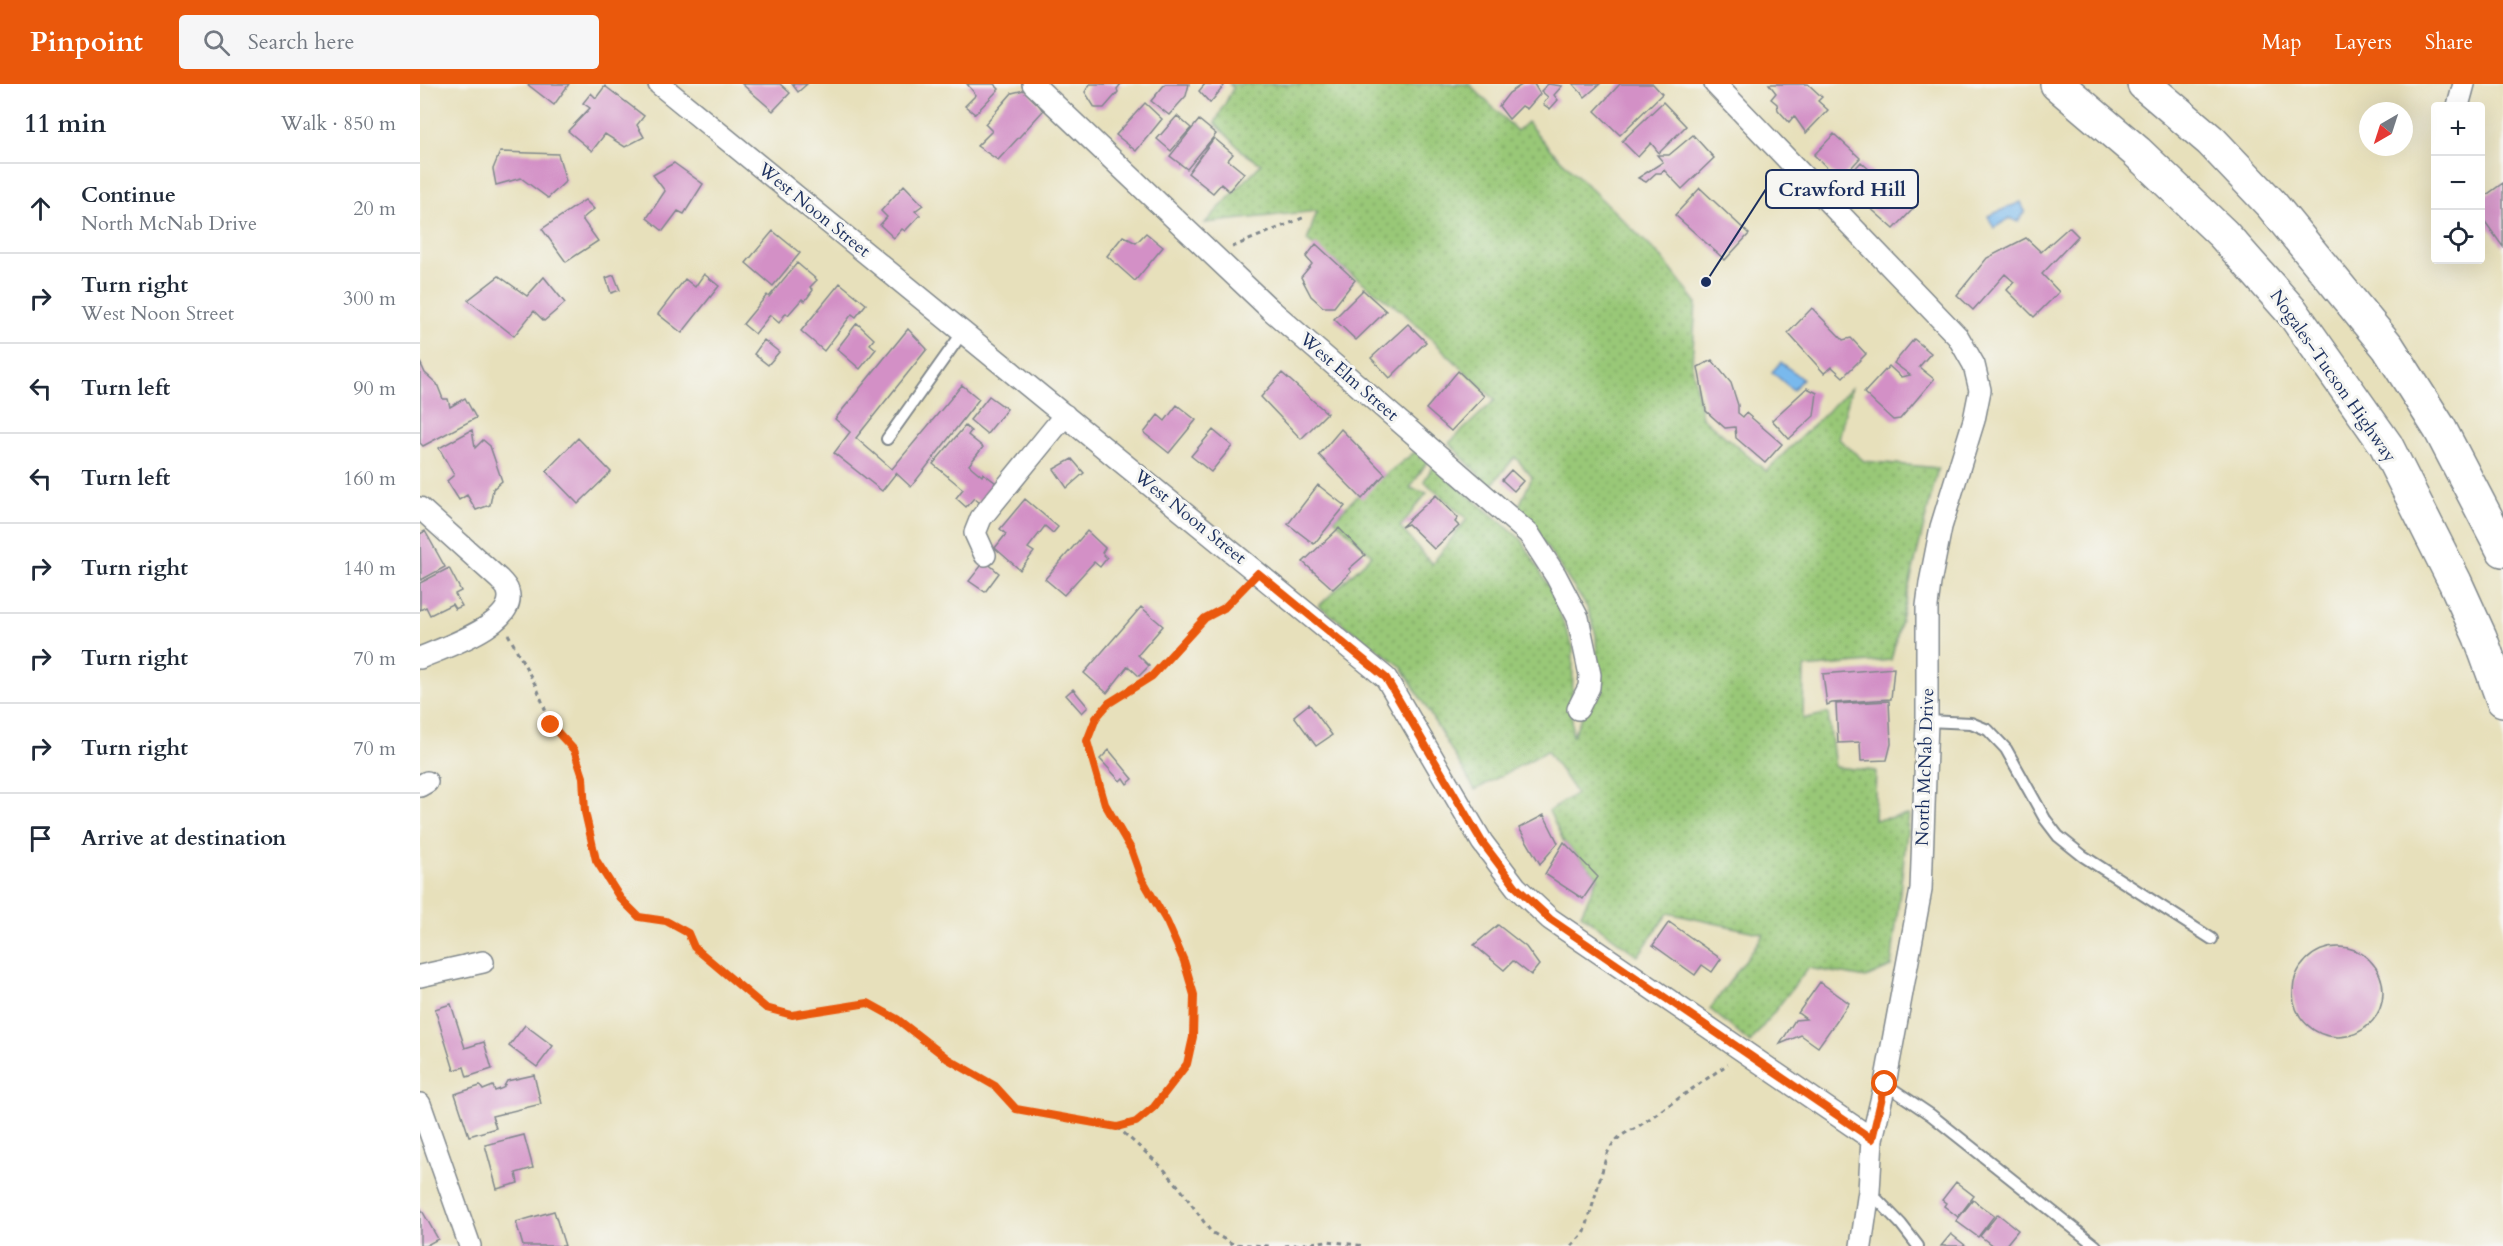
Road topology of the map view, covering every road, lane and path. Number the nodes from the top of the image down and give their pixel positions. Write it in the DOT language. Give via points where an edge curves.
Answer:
graph roads {
  1 [pos="659,84"];
  2 [pos="1033,84"];
  3 [pos="1715,84"];
  4 [pos="2057,84"];
  5 [pos="2144,84"];
  6 [pos="2154,84"];
  7 [pos="2464,84"];
  8 [pos="2459,102"];
  9 [pos="2211,141"];
  10 [pos="1305,217"];
  11 [pos="1213,254"];
  12 [pos="963,332"];
  13 [pos="1065,415"];
  14 [pos="888,439"];
  15 [pos="420,508"];
  16 [pos="2503,550"];
  17 [pos="985,555"];
  18 [pos="1258,573"];
  19 [pos="492,624"];
  20 [pos="420,658"];
  21 [pos="2503,700"];
  22 [pos="1578,709"];
  23 [pos="1927,721"];
  24 [pos="2212,939"];
  25 [pos="483,962"];
  26 [pos="420,976"];
  27 [pos="1744,1053"];
  28 [pos="1885,1084"];
  29 [pos="420,1104"];
  30 [pos="1117,1127"];
  31 [pos="1872,1139"];
  32 [pos="1869,1191"];
  33 [pos="470,1246"];
  34 [pos="1270,1246"];
  35 [pos="1285,1246"];
  36 [pos="1364,1246"];
  37 [pos="1572,1246"];
  38 [pos="1861,1246"];
  39 [pos="1917,1246"];
  40 [pos="2096,1246"];
  1 -- 12 [label="street, West Noon Street"];
  2 -- 11 [label="street, West Elm Street"];
  3 -- 23 [label="street, North McNab Drive" via="1958,337 1974,365 1980,390 1941,527 1930,583"];
  4 -- 21 [label="highway, Nogales–Tucson Highway" via="2137,152 2223,234 2293,313 2386,445 2455,582"];
  5 -- 9 [label="highway"];
  6 -- 9 [label="highway"];
  7 -- 8 [label="street"];
  9 -- 16 [label="highway" via="2271,204 2388,346 2440,429"];
  10 -- 11 [label="path"];
  11 -- 22 [label="street, West Elm Street" via="1271,310 1529,534 1578,618 1590,675 1589,687"];
  12 -- 13 [label="street, West Noon Street"];
  12 -- 14 [label="lane"];
  13 -- 17 [label="street" via="981,518 975,532"];
  13 -- 18 [label="street, West Noon Street"];
  15 -- 19 [label="street" via="508,591 508,604"];
  18 -- 27 [label="street, West Noon Street" via="1386,678 1482,842 1516,887 1550,919"];
  18 -- 30 [label="path" via="1224,608 1205,618 1152,676 1109,703 1096,718 1087,741 1105,804 1167,922 1194,995 1193,1037 1187,1064 1154,1107 1136,1122"];
  19 -- 20 [label="street"];
  19 -- 30 [label="path" via="537,688 551,725 574,750 583,777 585,812 596,860 620,898 639,917 666,921 688,933 694,947 766,1008 792,1015 868,1003 897,1019 948,1059 995,1086 1016,1109"];
  23 -- 24 [label="lane" via="1971,723 1988,730 2006,749 2058,836"];
  23 -- 28 [label="street, North McNab Drive" via="1921,890"];
  25 -- 26 [label="street"];
  27 -- 31 [label="street, West Noon Street"];
  27 -- 37 [label="path" via="1636,1128 1621,1133 1612,1143 1585,1232"];
  28 -- 31 [label="street, North McNab Drive"];
  28 -- 40 [label="lane" via="1931,1115"];
  29 -- 33 [label="street"];
  30 -- 34 [label="path" via="1162,1167 1211,1232 1233,1244"];
  31 -- 32 [label="street, North McNab Drive"];
  32 -- 38 [label="street, North McNab Drive"];
  32 -- 39 [label="lane"];
  35 -- 36 [label="path" via="1328,1241"];
}
